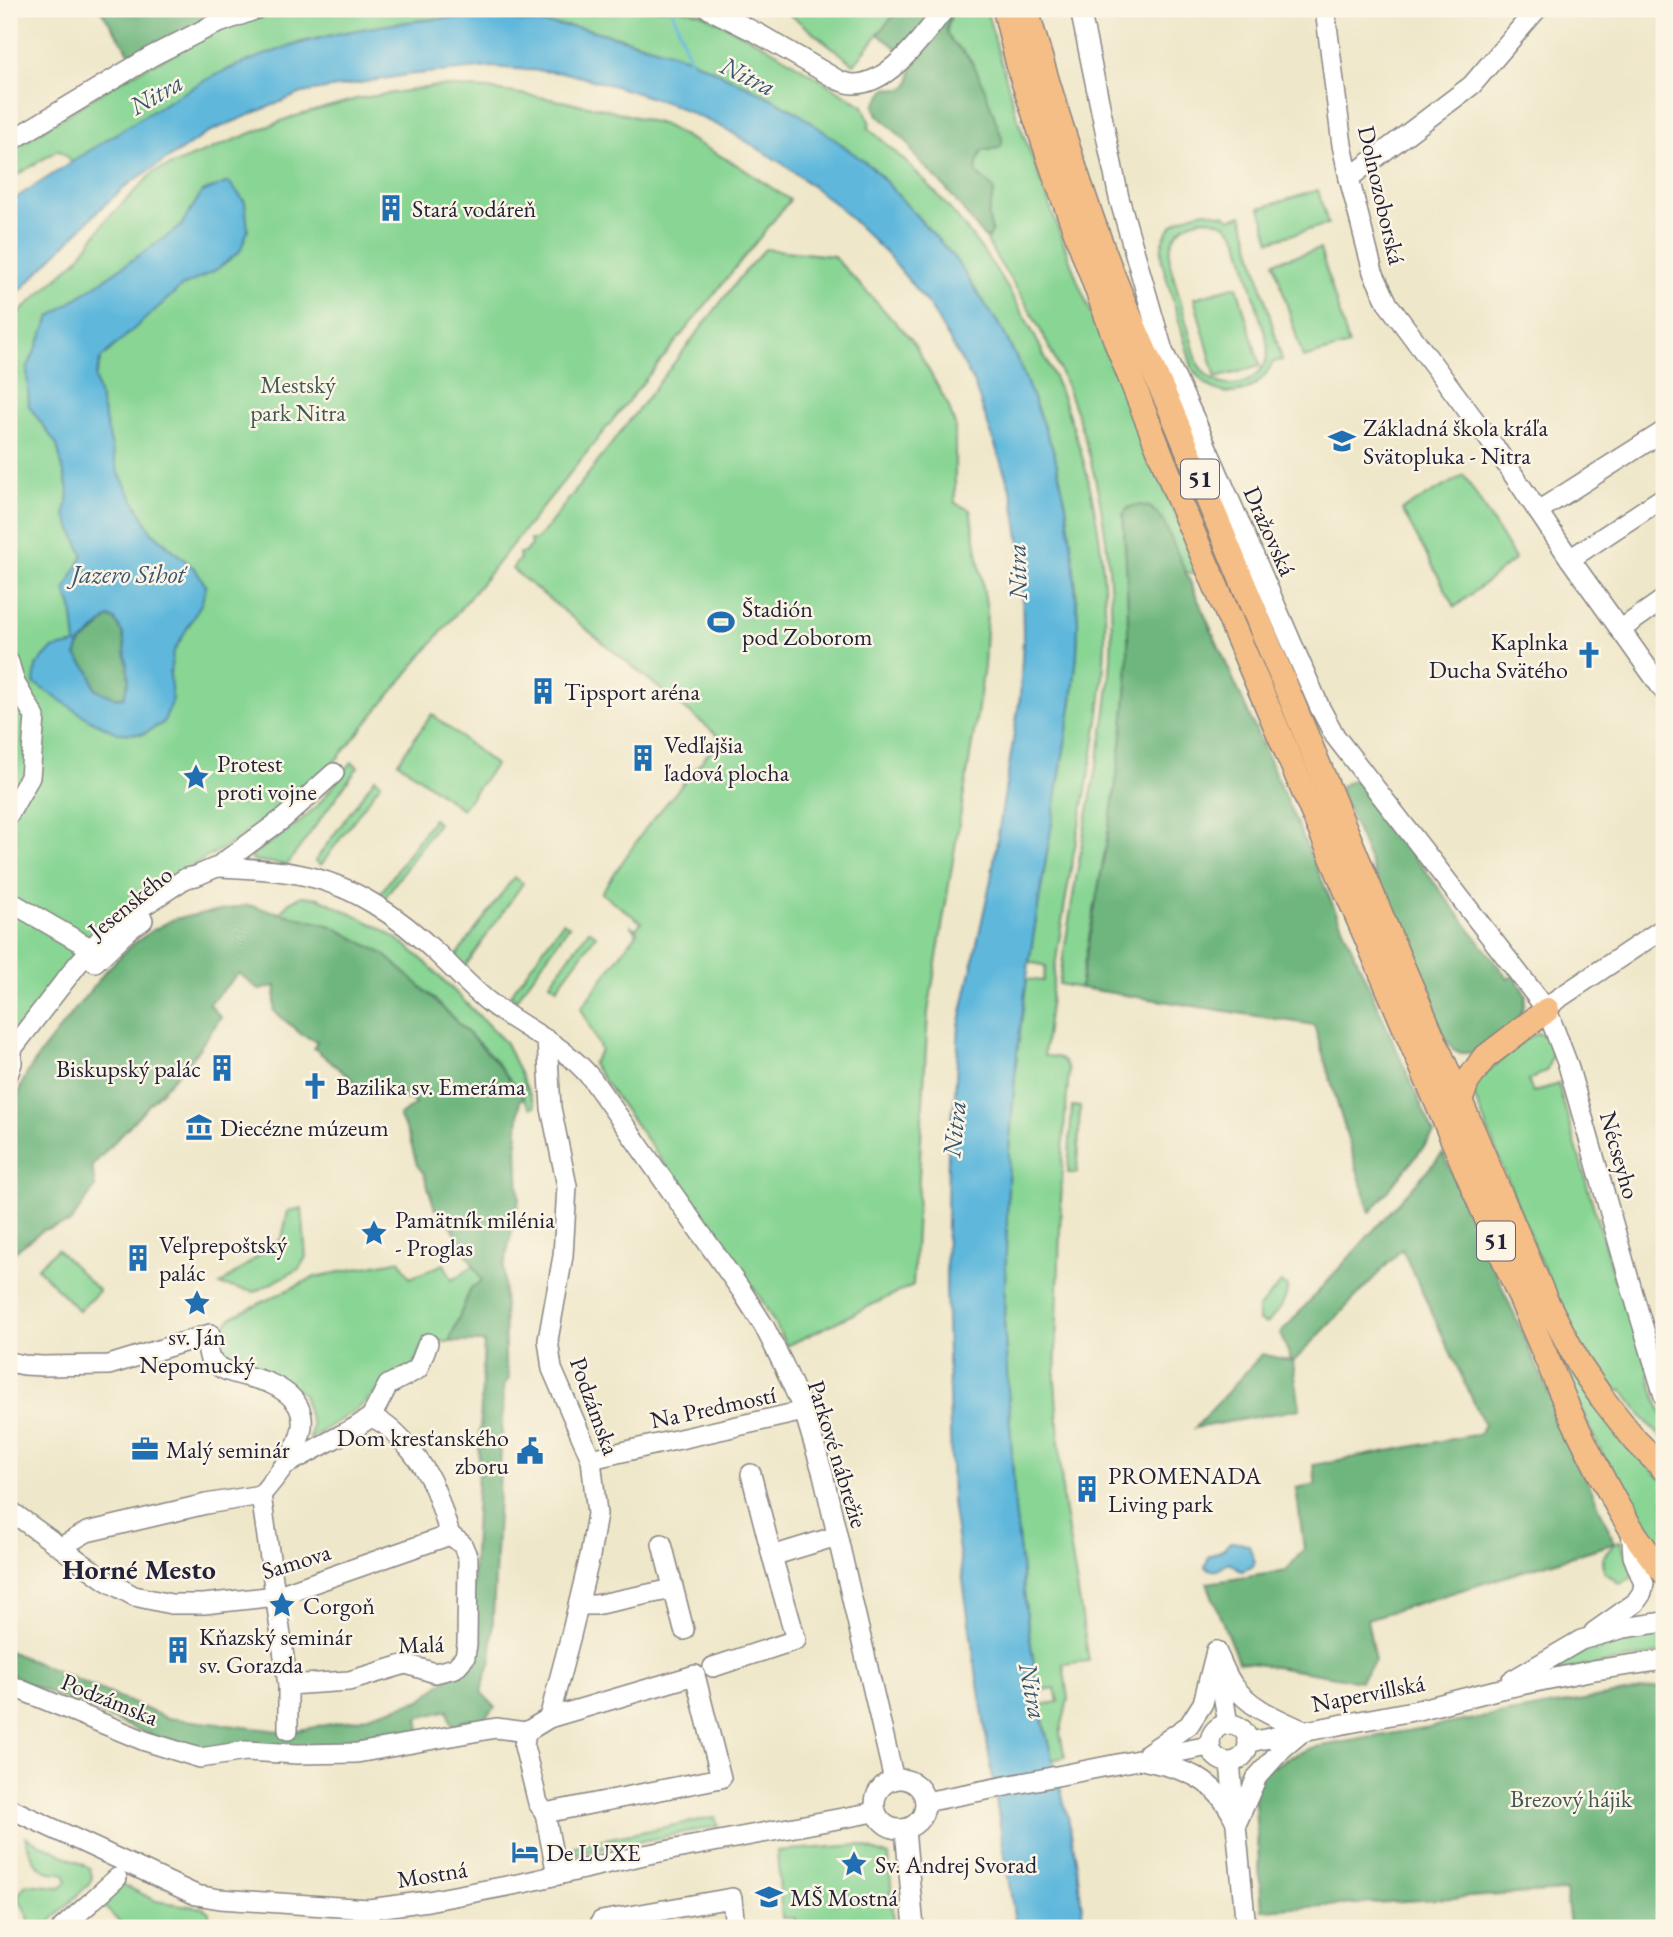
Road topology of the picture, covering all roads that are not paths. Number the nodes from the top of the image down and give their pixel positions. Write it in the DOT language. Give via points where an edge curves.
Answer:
graph roads {
  1 [pos="257,9"];
  2 [pos="709,9"];
  3 [pos="945,9"];
  4 [pos="1005,9"];
  5 [pos="1026,9"];
  6 [pos="1080,9"];
  7 [pos="1325,9"];
  8 [pos="1537,9"];
  9 [pos="9,142"];
  10 [pos="1349,178"];
  11 [pos="1664,431"];
  12 [pos="1664,497"];
  13 [pos="1538,511"];
  14 [pos="1570,559"];
  15 [pos="1664,599"];
  16 [pos="1620,630"];
  17 [pos="9,662"];
  18 [pos="1664,691"];
  19 [pos="334,773"];
  20 [pos="9,814"];
  21 [pos="218,867"];
  22 [pos="9,901"];
  23 [pos="1664,928"];
  24 [pos="95,952"];
  25 [pos="1547,1010"];
  26 [pos="547,1040"];
  27 [pos="1437,1046"];
  28 [pos="1484,1058"];
  29 [pos="11,1068"];
  30 [pos="1460,1101"];
  31 [pos="1457,1131"];
  32 [pos="428,1343"];
  33 [pos="9,1362"];
  34 [pos="1664,1396"];
  35 [pos="804,1411"];
  36 [pos="371,1417"];
  37 [pos="591,1459"];
  38 [pos="286,1465"];
  39 [pos="1664,1469"];
  40 [pos="751,1474"];
  41 [pos="261,1495"];
  42 [pos="9,1510"];
  43 [pos="1630,1527"];
  44 [pos="450,1535"];
  45 [pos="837,1536"];
  46 [pos="662,1544"];
  47 [pos="61,1547"];
  48 [pos="772,1556"];
  49 [pos="1664,1572"];
  50 [pos="673,1589"];
  51 [pos="276,1596"];
  52 [pos="578,1605"];
  53 [pos="1664,1622"];
  54 [pos="684,1630"];
  55 [pos="1581,1640"];
  56 [pos="1216,1651"];
  57 [pos="1664,1660"];
  58 [pos="713,1667"];
  59 [pos="9,1685"];
  60 [pos="288,1685"];
  61 [pos="1496,1690"];
  62 [pos="548,1718"];
  63 [pos="1227,1724"];
  64 [pos="288,1730"];
  65 [pos="1304,1731"];
  66 [pos="526,1732"];
  67 [pos="1249,1742"];
  68 [pos="1209,1746"];
  69 [pos="1138,1759"];
  70 [pos="1230,1763"];
  71 [pos="894,1780"];
  72 [pos="925,1802"];
  73 [pos="9,1808"];
  74 [pos="875,1812"];
  75 [pos="545,1813"];
  76 [pos="1237,1824"];
  77 [pos="905,1829"];
  78 [pos="557,1875"];
  79 [pos="117,1878"];
  80 [pos="369,1919"];
  81 [pos="600,1921"];
  82 [pos="62,1928"];
  83 [pos="734,1928"];
  84 [pos="914,1928"];
  85 [pos="1247,1928"];
  1 -- 9 [label="street" via="152,56"];
  2 -- 3 [label="street" via="852,84 867,82 902,61"];
  4 -- 31 [label="main road, 51" via="1046,149 1179,500"];
  5 -- 27 [label="main road, 51" via="1107,259"];
  6 -- 25 [label="street, Dražovská" via="1116,186 1163,351 1321,708 1335,736"];
  7 -- 10 [label="street, Dolnozoborská"];
  8 -- 10 [label="street" via="1472,85"];
  10 -- 13 [label="street, Dolnozoborská" via="1373,272 1388,304"];
  11 -- 13 [label="street"];
  12 -- 14 [label="street"];
  13 -- 14 [label="street, Dolnozoborská"];
  14 -- 16 [label="street, Dolnozoborská"];
  15 -- 16 [label="street"];
  16 -- 18 [label="street, Dolnozoborská"];
  17 -- 20 [label="street" via="15,684 35,717 30,777"];
  19 -- 21 [label="street, Jesenského"];
  21 -- 24 [label="street, Jesenského" via="186,878 111,927"];
  21 -- 26 [label="street" via="296,873 359,894 412,932 490,1003"];
  22 -- 24 [label="street"];
  23 -- 25 [label="street"];
  24 -- 29 [label="street, Jesenského"];
  25 -- 28 [label="main road"];
  25 -- 34 [label="street, Nécseyho" via="1572,1078"];
  26 -- 35 [label="street, Parkové nábrežie" via="576,1061 612,1107 741,1290 764,1326"];
  26 -- 37 [label="street, Podzámska" via="551,1108 568,1186 563,1256 548,1340 552,1369"];
  27 -- 28 [label="main road" via="1460,1057"];
  27 -- 30 [label="main road, 51"];
  28 -- 30 [label="main road"];
  30 -- 31 [label="main road, 51"];
  31 -- 39 [label="main road, 51" via="1580,1366 1619,1421"];
  31 -- 43 [label="main road, 51" via="1570,1413"];
  32 -- 36 [label="street" via="418,1369 388,1385"];
  33 -- 38 [label="street" via="108,1365 210,1334 210,1360 287,1393 301,1410 300,1439"];
  35 -- 37 [label="street, Na Predmostí"];
  35 -- 45 [label="street, Parkové nábrežie"];
  36 -- 38 [label="street"];
  36 -- 44 [label="street, Malá" via="397,1436 419,1461"];
  37 -- 52 [label="street, Podzámska" via="597,1514"];
  38 -- 41 [label="street"];
  40 -- 48 [label="street"];
  41 -- 47 [label="street" via="87,1532"];
  41 -- 51 [label="street"];
  42 -- 47 [label="street, Samova"];
  43 -- 49 [label="main road, 51"];
  43 -- 55 [label="street" via="1633,1556 1644,1584 1642,1593 1635,1603"];
  44 -- 51 [label="street, Samova"];
  44 -- 60 [label="street, Malá" via="462,1544 468,1558 467,1644 465,1657 455,1668 435,1673 406,1664 349,1681"];
  45 -- 48 [label="street"];
  45 -- 71 [label="street, Parkové nábrežie"];
  46 -- 50 [label="street"];
  47 -- 51 [label="street, Samova" via="134,1596 171,1604"];
  48 -- 58 [label="street" via="796,1640"];
  50 -- 52 [label="street"];
  50 -- 54 [label="street"];
  51 -- 60 [label="street"];
  52 -- 62 [label="street, Podzámska"];
  53 -- 55 [label="street, Napervillská"];
  55 -- 61 [label="street, Napervillská"];
  56 -- 63 [label="street"];
  56 -- 65 [label="street" via="1234,1686 1248,1700"];
  56 -- 69 [label="street" via="1203,1703 1189,1725"];
  57 -- 61 [label="street, Napervillská"];
  59 -- 66 [label="street, Podzámska" via="145,1741 200,1758 246,1751 357,1753 496,1728"];
  60 -- 64 [label="street"];
  61 -- 65 [label="street, Napervillská"];
  62 -- 66 [label="street"];
  62 -- 75 [label="street" via="695,1675 721,1778"];
  63 -- 67 [label="street" via="1242,1729"];
  63 -- 68 [label="street" via="1216,1728"];
  65 -- 67 [label="street, Napervillská"];
  65 -- 76 [label="street" via="1257,1777"];
  66 -- 75 [label="street" via="524,1746 538,1803"];
  67 -- 70 [label="street" via="1243,1757"];
  68 -- 69 [label="street"];
  68 -- 70 [label="street" via="1216,1758"];
  69 -- 72 [label="street"];
  69 -- 76 [label="street" via="1196,1775 1226,1802"];
  70 -- 76 [label="street"];
  71 -- 72 [label="street" via="914,1784"];
  71 -- 74 [label="street" via="877,1793"];
  72 -- 77 [label="street" via="920,1819"];
  73 -- 80 [label="street, Mostná" via="196,1895"];
  74 -- 77 [label="street" via="889,1827"];
  74 -- 78 [label="street, Mostná"];
  75 -- 78 [label="street"];
  76 -- 85 [label="street"];
  77 -- 84 [label="street"];
  78 -- 80 [label="street, Mostná"];
  79 -- 82 [label="street"];
  81 -- 83 [label="street" via="732,1898"];
}
